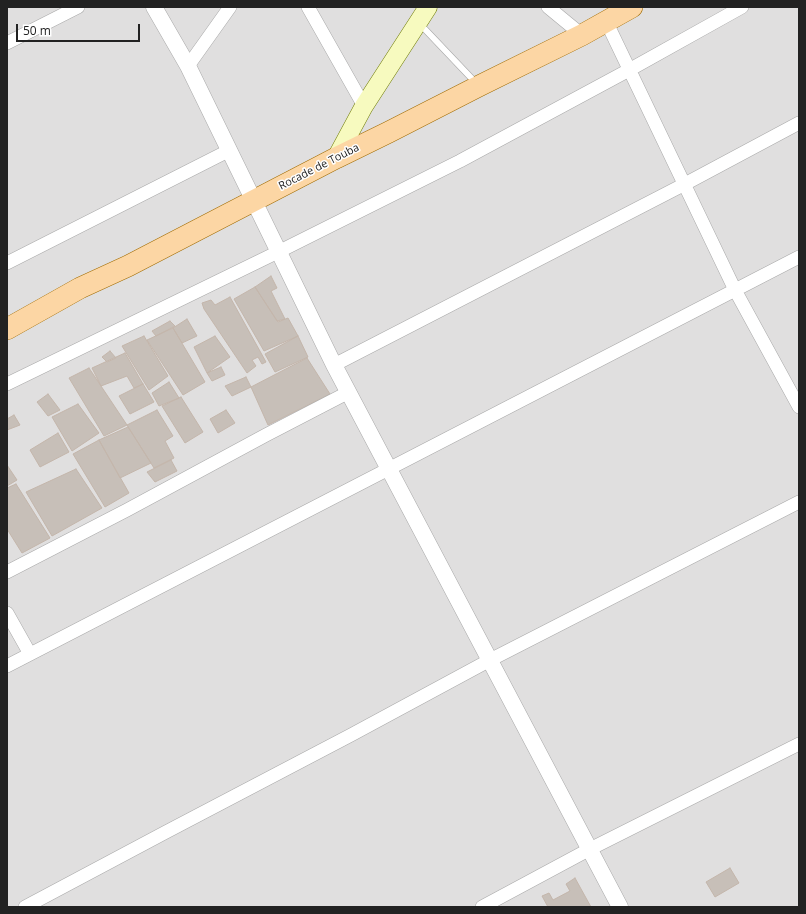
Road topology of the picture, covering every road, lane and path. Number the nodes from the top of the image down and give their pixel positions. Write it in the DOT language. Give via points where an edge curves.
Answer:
graph roads {
  1 [pos="78,7"];
  2 [pos="154,7"];
  3 [pos="230,7"];
  4 [pos="308,7"];
  5 [pos="428,7"];
  6 [pos="548,7"];
  7 [pos="632,7"];
  8 [pos="742,7"];
  9 [pos="418,22"];
  10 [pos="606,22"];
  11 [pos="582,35"];
  12 [pos="7,43"];
  13 [pos="188,66"];
  14 [pos="629,70"];
  15 [pos="479,86"];
  16 [pos="364,106"];
  17 [pos="799,123"];
  18 [pos="230,150"];
  19 [pos="336,158"];
  20 [pos="684,185"];
  21 [pos="254,200"];
  22 [pos="278,252"];
  23 [pos="799,257"];
  24 [pos="7,263"];
  25 [pos="735,290"];
  26 [pos="7,329"];
  27 [pos="334,365"];
  28 [pos="7,384"];
  29 [pos="349,392"];
  30 [pos="799,407"];
  31 [pos="389,469"];
  32 [pos="799,502"];
  33 [pos="7,572"];
  34 [pos="7,613"];
  35 [pos="30,654"];
  36 [pos="490,660"];
  37 [pos="7,666"];
  38 [pos="799,744"];
  39 [pos="590,849"];
  40 [pos="25,907"];
  41 [pos="482,907"];
  42 [pos="620,907"];
  1 -- 12 [label="street"];
  2 -- 13 [label="street"];
  3 -- 13 [label="street"];
  4 -- 16 [label="street"];
  5 -- 9 [label="main road"];
  6 -- 11 [label="street"];
  7 -- 10 [label="main road, Rocade de Touba"];
  8 -- 14 [label="street"];
  9 -- 15 [label="lane"];
  9 -- 16 [label="main road"];
  10 -- 11 [label="main road, Rocade de Touba"];
  10 -- 14 [label="street"];
  11 -- 15 [label="main road, Rocade de Touba"];
  13 -- 18 [label="street"];
  14 -- 20 [label="street"];
  14 -- 22 [label="street" via="460,161"];
  15 -- 19 [label="main road, Rocade de Touba"];
  16 -- 19 [label="main road"];
  17 -- 20 [label="street"];
  18 -- 21 [label="street"];
  18 -- 24 [label="street"];
  19 -- 21 [label="main road, Rocade de Touba"];
  20 -- 25 [label="street"];
  20 -- 27 [label="street"];
  21 -- 22 [label="street"];
  21 -- 26 [label="main road, Rocade de Touba" via="128,266 80,288"];
  22 -- 27 [label="street"];
  22 -- 28 [label="street"];
  23 -- 25 [label="street"];
  25 -- 30 [label="street"];
  25 -- 31 [label="street"];
  27 -- 29 [label="street"];
  29 -- 31 [label="street"];
  29 -- 33 [label="street"];
  31 -- 35 [label="street"];
  31 -- 36 [label="street"];
  32 -- 36 [label="street"];
  34 -- 35 [label="street"];
  35 -- 37 [label="street"];
  36 -- 39 [label="street"];
  36 -- 40 [label="street"];
  38 -- 39 [label="street"];
  39 -- 41 [label="street"];
  39 -- 42 [label="street"];
}
